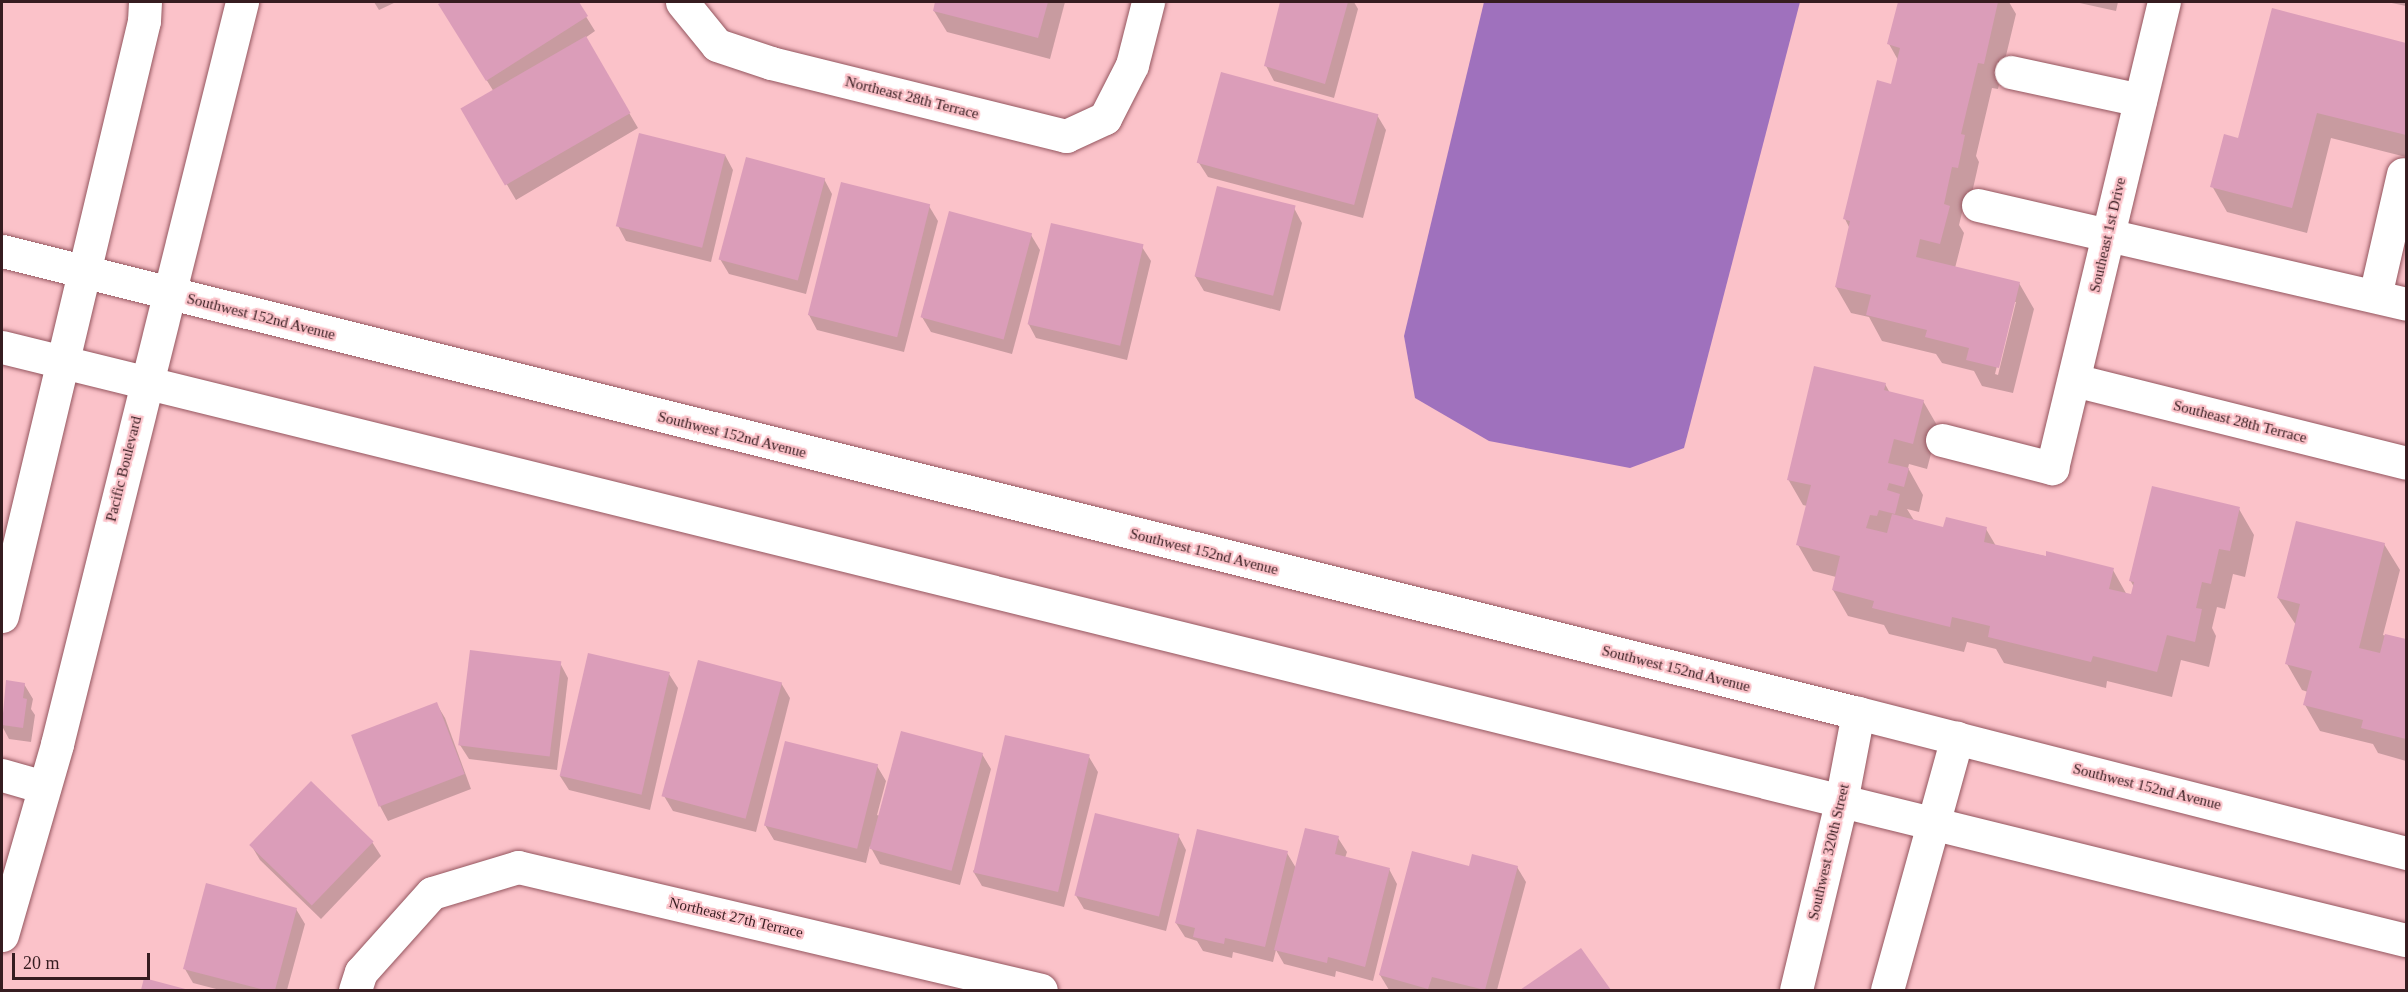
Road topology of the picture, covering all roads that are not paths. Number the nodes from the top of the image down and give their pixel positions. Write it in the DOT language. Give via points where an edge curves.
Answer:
graph roads {
  1 [pos="145,2"];
  2 [pos="242,2"];
  3 [pos="682,2"];
  4 [pos="1148,2"];
  5 [pos="2164,2"];
  6 [pos="2012,72"];
  7 [pos="2140,100"];
  8 [pos="2403,174"];
  9 [pos="1978,205"];
  10 [pos="2108,235"];
  11 [pos="2,251"];
  12 [pos="85,272"];
  13 [pos="170,294"];
  14 [pos="2375,296"];
  15 [pos="2406,304"];
  16 [pos="2,347"];
  17 [pos="61,362"];
  18 [pos="2074,381"];
  19 [pos="146,384"];
  20 [pos="1942,440"];
  21 [pos="2406,463"];
  22 [pos="2,616"];
  23 [pos="1858,712"];
  24 [pos="1957,738"];
  25 [pos="2,775"];
  26 [pos="44,787"];
  27 [pos="1842,802"];
  28 [pos="1933,824"];
  29 [pos="2406,853"];
  30 [pos="2,935"];
  31 [pos="2406,940"];
  32 [pos="355,990"];
  33 [pos="1041,990"];
  34 [pos="1796,990"];
  35 [pos="1887,990"];
  1 -- 12 [label="street" via="144,21"];
  2 -- 13 [label="street, Pacific Boulevard"];
  3 -- 4 [label="street, Northeast 28th Terrace" via="717,45 771,63 1066,136 1105,118 1132,65"];
  5 -- 7 [label="street, Southeast 1st Drive"];
  6 -- 7 [label="street"];
  7 -- 10 [label="street, Southeast 1st Drive"];
  8 -- 14 [label="street"];
  9 -- 10 [label="street"];
  10 -- 14 [label="street"];
  10 -- 18 [label="street, Southeast 1st Drive"];
  11 -- 12 [label="street, Southwest 152nd Avenue"];
  12 -- 13 [label="street, Southwest 152nd Avenue"];
  12 -- 17 [label="street"];
  13 -- 19 [label="street, Pacific Boulevard"];
  13 -- 23 [label="street, Southwest 152nd Avenue"];
  14 -- 15 [label="street"];
  16 -- 17 [label="street"];
  17 -- 19 [label="street"];
  17 -- 22 [label="street"];
  18 -- 20 [label="street, Southeast 1st Drive" via="2052,468"];
  18 -- 21 [label="street, Southeast 28th Terrace"];
  19 -- 26 [label="street, Pacific Boulevard"];
  19 -- 27 [label="street"];
  23 -- 24 [label="street, Southwest 152nd Avenue"];
  23 -- 27 [label="street, Southwest 320th Street"];
  24 -- 28 [label="street"];
  24 -- 29 [label="street, Southwest 152nd Avenue"];
  25 -- 26 [label="street"];
  26 -- 30 [label="street, Pacific Boulevard"];
  27 -- 28 [label="street"];
  27 -- 34 [label="street, Southwest 320th Street"];
  28 -- 31 [label="street"];
  28 -- 35 [label="street"];
  32 -- 33 [label="street, Northeast 27th Terrace" via="361,972 432,893 518,867"];
}
